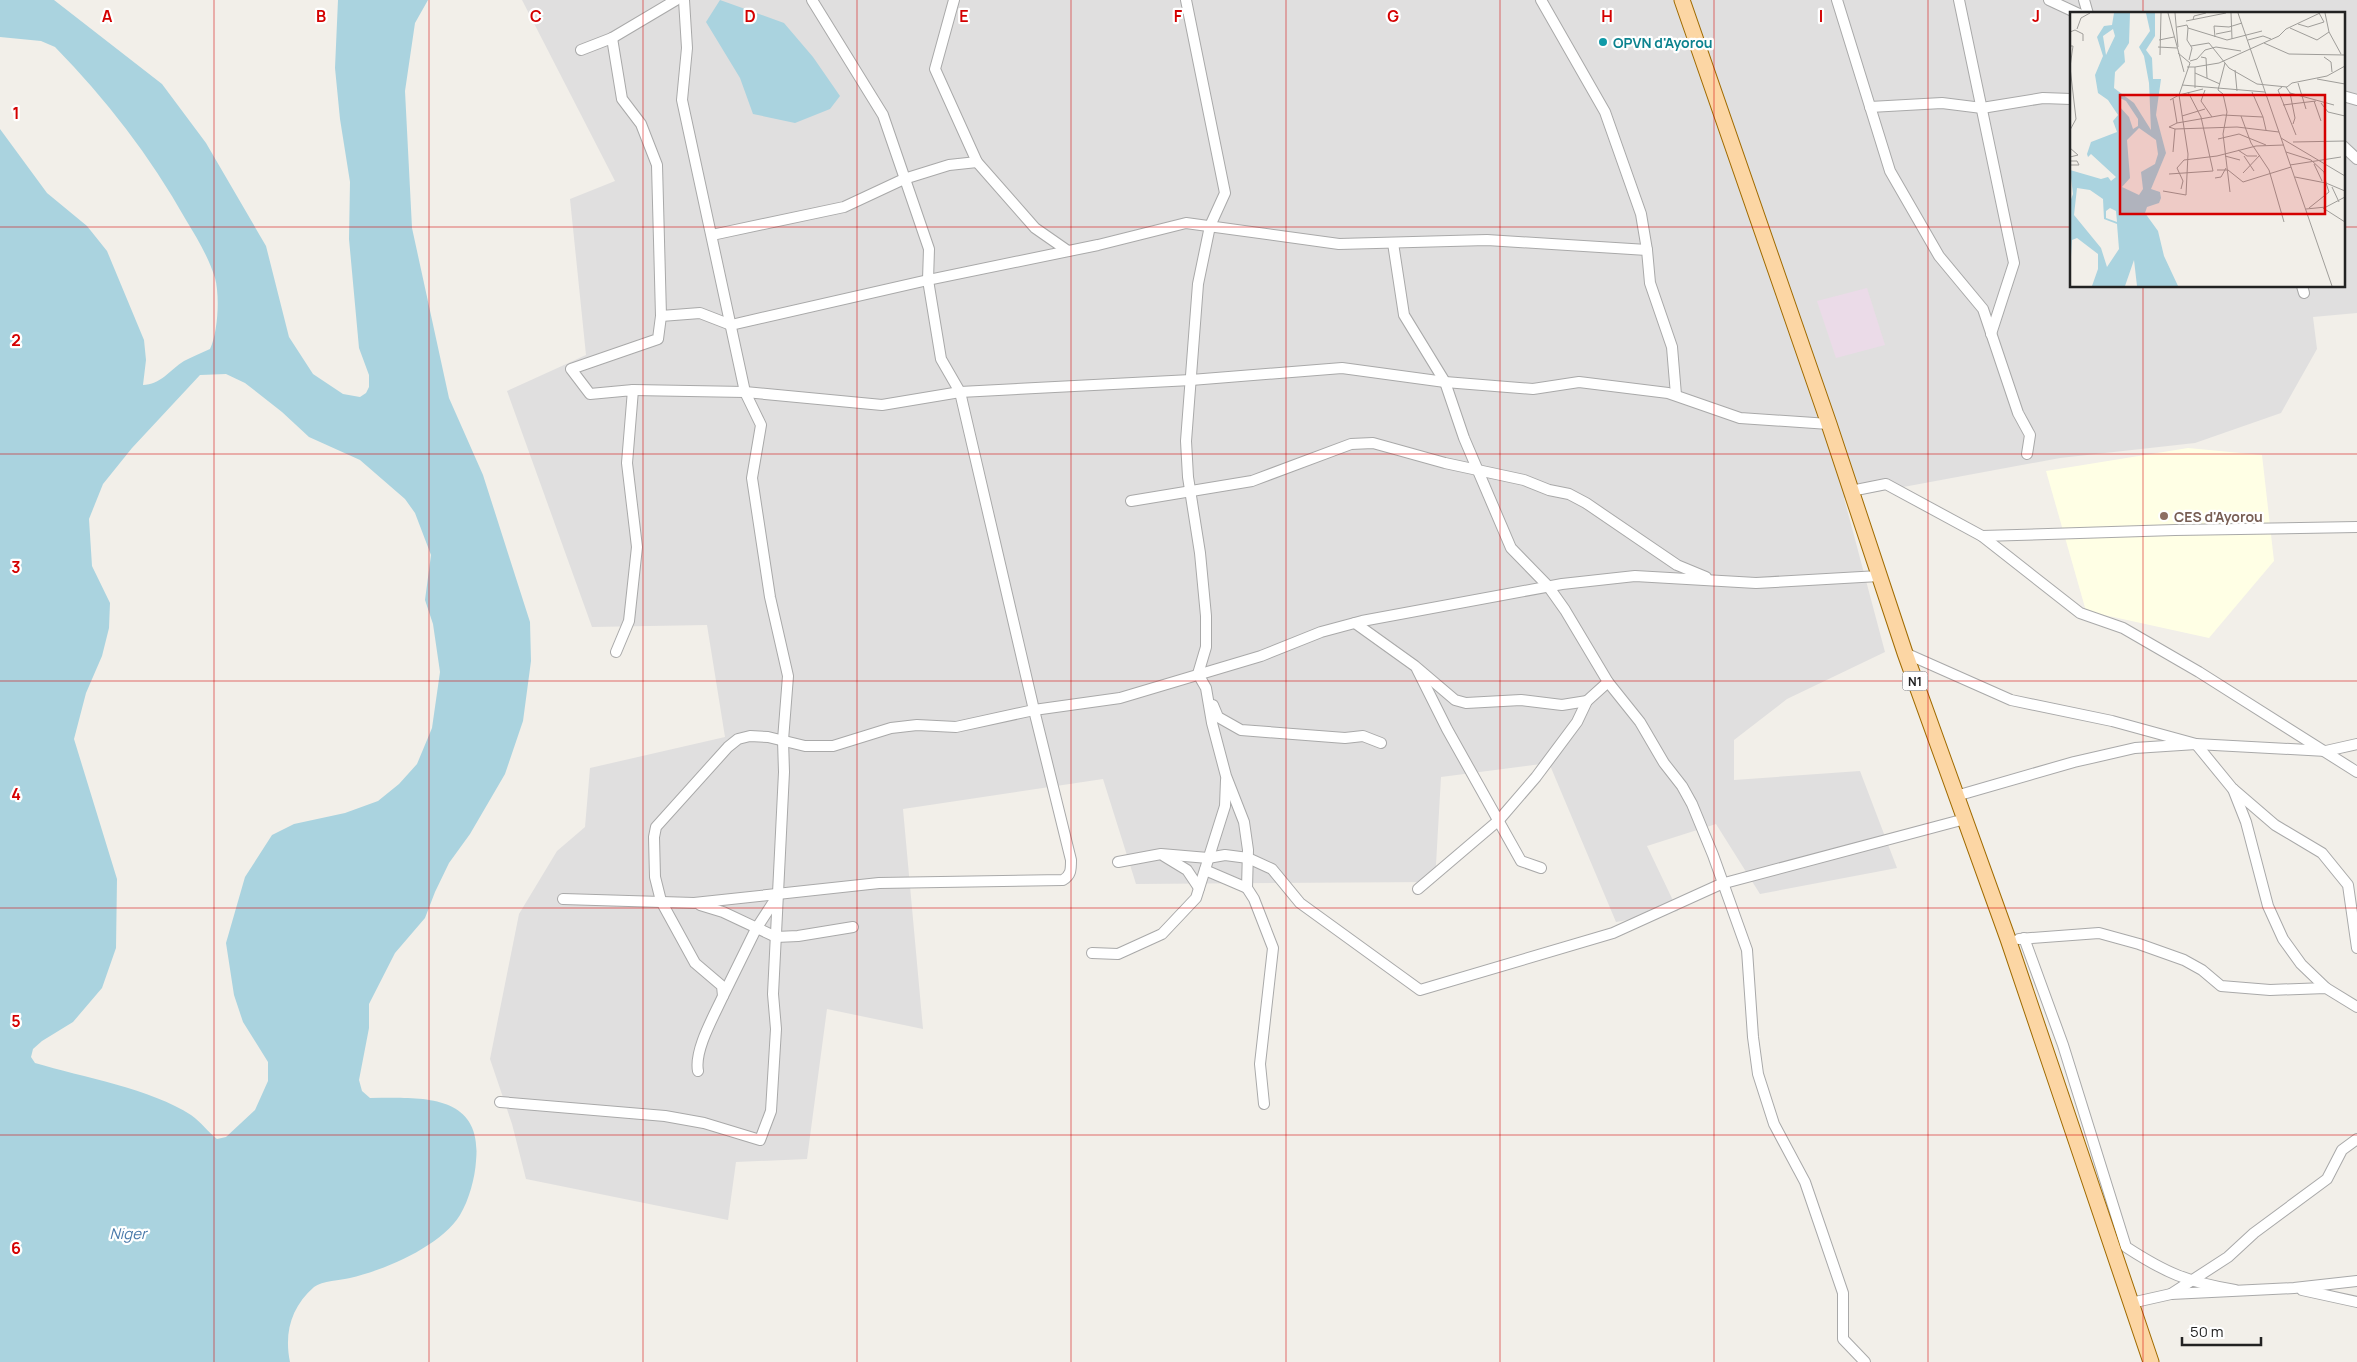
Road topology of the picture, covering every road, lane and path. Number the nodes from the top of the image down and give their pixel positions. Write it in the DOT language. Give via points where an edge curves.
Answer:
graph roads {
  1 [pos="676,0"];
  2 [pos="684,0"];
  3 [pos="812,0"];
  4 [pos="954,0"];
  5 [pos="1186,0"];
  6 [pos="1541,0"];
  7 [pos="1682,0"];
  8 [pos="1837,0"];
  9 [pos="1959,0"];
  10 [pos="2049,0"];
  11 [pos="2075,12"];
  12 [pos="612,38"];
  13 [pos="581,50"];
  14 [pos="2344,96"];
  15 [pos="2070,99"];
  16 [pos="2357,100"];
  17 [pos="1870,107"];
  18 [pos="1982,108"];
  19 [pos="2344,147"];
  20 [pos="2357,159"];
  21 [pos="977,162"];
  22 [pos="904,179"];
  23 [pos="1210,226"];
  24 [pos="712,235"];
  25 [pos="1393,242"];
  26 [pos="1647,250"];
  27 [pos="1068,251"];
  28 [pos="928,280"];
  29 [pos="661,316"];
  30 [pos="731,325"];
  31 [pos="1991,334"];
  32 [pos="1191,380"];
  33 [pos="1445,382"];
  34 [pos="633,390"];
  35 [pos="745,392"];
  36 [pos="960,392"];
  37 [pos="1676,395"];
  38 [pos="1829,424"];
  39 [pos="2027,454"];
  40 [pos="1478,470"];
  41 [pos="1851,491"];
  42 [pos="1190,493"];
  43 [pos="1132,501"];
  44 [pos="2357,527"];
  45 [pos="1982,536"];
  46 [pos="1879,576"];
  47 [pos="1714,581"];
  48 [pos="1548,586"];
  49 [pos="1356,623"];
  50 [pos="616,652"];
  51 [pos="1905,653"];
  52 [pos="1415,666"];
  53 [pos="1198,674"];
  54 [pos="1608,682"];
  55 [pos="1206,688"];
  56 [pos="1586,701"];
  57 [pos="1034,710"];
  58 [pos="783,740"];
  59 [pos="1381,743"];
  60 [pos="2196,744"];
  61 [pos="2357,744"];
  62 [pos="2326,751"];
  63 [pos="2357,772"];
  64 [pos="1226,776"];
  65 [pos="2232,788"];
  66 [pos="1956,796"];
  67 [pos="1964,819"];
  68 [pos="1499,820"];
  69 [pos="1160,854"];
  70 [pos="1208,858"];
  71 [pos="1248,858"];
  72 [pos="1118,862"];
  73 [pos="1541,868"];
  74 [pos="1204,870"];
  75 [pos="1724,883"];
  76 [pos="1199,888"];
  77 [pos="1247,888"];
  78 [pos="1418,889"];
  79 [pos="778,894"];
  80 [pos="563,899"];
  81 [pos="661,901"];
  82 [pos="694,903"];
  83 [pos="756,928"];
  84 [pos="853,928"];
  85 [pos="776,937"];
  86 [pos="2024,938"];
  87 [pos="2008,939"];
  88 [pos="2357,948"];
  89 [pos="1092,953"];
  90 [pos="2326,988"];
  91 [pos="723,996"];
  92 [pos="2357,1007"];
  93 [pos="698,1071"];
  94 [pos="500,1102"];
  95 [pos="1264,1104"];
  96 [pos="2357,1140"];
  97 [pos="2357,1281"];
  98 [pos="2190,1282"];
  99 [pos="2294,1288"];
  100 [pos="2234,1290"];
  101 [pos="2171,1294"];
  102 [pos="2357,1302"];
  103 [pos="2132,1304"];
  104 [pos="1865,1362"];
  105 [pos="2151,1362"];
  1 -- 12 [label="street"];
  2 -- 24 [label="street" via="687,48 682,100"];
  3 -- 22 [label="street" via="883,115"];
  4 -- 21 [label="street" via="935,69"];
  5 -- 23 [label="street" via="1225,193"];
  6 -- 26 [label="street" via="1605,112 1641,214"];
  7 -- 38 [label="main road, N1"];
  8 -- 17 [label="street"];
  9 -- 18 [label="street"];
  10 -- 11 [label="street"];
  12 -- 13 [label="street"];
  12 -- 29 [label="street" via="622,99 641,124 657,165"];
  14 -- 16 [label="street"];
  15 -- 18 [label="street" via="2043,98"];
  17 -- 18 [label="street" via="1942,103"];
  17 -- 31 [label="street" via="1890,171 1939,256 1983,309"];
  18 -- 31 [label="street" via="2014,263"];
  19 -- 20 [label="street"];
  21 -- 22 [label="street" via="949,165"];
  21 -- 27 [label="street" via="1035,228"];
  22 -- 24 [label="street" via="844,207"];
  22 -- 28 [label="street" via="929,249"];
  23 -- 25 [label="street" via="1339,244"];
  23 -- 27 [label="street" via="1186,223"];
  23 -- 32 [label="street" via="1198,284"];
  24 -- 30 [label="street"];
  25 -- 26 [label="street" via="1487,240"];
  25 -- 33 [label="street" via="1404,315"];
  26 -- 37 [label="street" via="1650,283 1672,347"];
  27 -- 28 [label="street"];
  28 -- 30 [label="street"];
  28 -- 36 [label="street" via="941,359"];
  29 -- 30 [label="street" via="700,313"];
  29 -- 34 [label="street" via="658,339 571,369 590,394"];
  30 -- 35 [label="street"];
  31 -- 39 [label="street" via="2018,413 2030,435"];
  32 -- 33 [label="street" via="1342,368"];
  32 -- 36 [label="street"];
  32 -- 42 [label="street" via="1186,441"];
  33 -- 37 [label="street" via="1533,389 1579,382"];
  33 -- 40 [label="street"];
  34 -- 35 [label="street"];
  34 -- 50 [label="street" via="627,463 637,547 629,621"];
  35 -- 36 [label="street" via="882,405"];
  35 -- 58 [label="street" via="762,425 752,478 770,597 788,676"];
  36 -- 57 [label="street"];
  37 -- 38 [label="street" via="1740,418"];
  38 -- 41 [label="main road, N1"];
  40 -- 42 [label="street" via="1373,444 1350,444 1252,481"];
  40 -- 47 [label="street" via="1569,494 1677,565"];
  40 -- 48 [label="street" via="1511,548"];
  41 -- 45 [label="street" via="1886,484"];
  41 -- 46 [label="main road, N1"];
  42 -- 43 [label="street"];
  42 -- 53 [label="street" via="1206,616 1206,647"];
  44 -- 45 [label="street"];
  45 -- 62 [label="street" via="2080,613 2123,628"];
  46 -- 47 [label="street" via="1756,583"];
  46 -- 51 [label="main road, N1"];
  47 -- 48 [label="street" via="1635,576"];
  48 -- 49 [label="street"];
  48 -- 54 [label="street"];
  49 -- 52 [label="street"];
  49 -- 53 [label="street"];
  51 -- 60 [label="street" via="2011,700 2112,721"];
  51 -- 66 [label="main road, N1"];
  52 -- 56 [label="street" via="1455,700 1466,703 1521,700 1562,705"];
  52 -- 68 [label="street"];
  53 -- 55 [label="street"];
  53 -- 57 [label="street" via="1120,698"];
  54 -- 56 [label="street"];
  54 -- 75 [label="street" via="1640,722 1682,786"];
  55 -- 59 [label="street" via="1218,717 1241,730 1345,738 1364,736"];
  55 -- 64 [label="street"];
  56 -- 68 [label="street" via="1571,730"];
  57 -- 58 [label="street" via="956,727 917,725 891,728 833,746 805,746"];
  57 -- 79 [label="street" via="1071,860 1068,876 1062,880 879,883"];
  58 -- 79 [label="street"];
  58 -- 81 [label="street" via="750,736 738,739 656,828 655,877"];
  60 -- 62 [label="street"];
  60 -- 65 [label="street"];
  60 -- 66 [label="street" via="2135,748"];
  61 -- 62 [label="street"];
  62 -- 63 [label="street"];
  64 -- 70 [label="street" via="1224,806"];
  64 -- 71 [label="street" via="1244,822"];
  65 -- 88 [label="street" via="2275,824 2322,854 2348,885"];
  65 -- 90 [label="street" via="2246,822 2268,906 2283,939 2301,964"];
  66 -- 67 [label="main road, N1"];
  67 -- 75 [label="street"];
  67 -- 87 [label="main road, N1"];
  68 -- 73 [label="street" via="1521,861"];
  68 -- 78 [label="street"];
  69 -- 70 [label="street"];
  69 -- 72 [label="street"];
  69 -- 76 [label="street" via="1187,870"];
  70 -- 71 [label="street" via="1225,854"];
  70 -- 74 [label="street"];
  71 -- 75 [label="street" via="1272,869 1300,903 1420,990 1613,932"];
  71 -- 77 [label="street"];
  74 -- 76 [label="street"];
  74 -- 77 [label="street"];
  75 -- 104 [label="street" via="1747,950 1758,1074 1774,1124 1805,1182 1843,1293 1843,1339"];
  76 -- 89 [label="street" via="1196,898 1162,934 1118,954"];
  77 -- 95 [label="street" via="1273,948 1260,1064"];
  79 -- 82 [label="street"];
  79 -- 83 [label="street"];
  79 -- 85 [label="street"];
  80 -- 81 [label="street"];
  81 -- 82 [label="street"];
  81 -- 91 [label="street" via="695,963 722,986"];
  82 -- 83 [label="street" via="724,912"];
  83 -- 85 [label="street"];
  83 -- 91 [label="street"];
  84 -- 85 [label="street"];
  85 -- 94 [label="street" via="772,994 776,1029 771,1111 760,1140 704,1123 665,1116"];
  86 -- 87 [label="street"];
  86 -- 90 [label="street" via="2099,933 2184,960 2221,986 2270,990"];
  86 -- 98 [label="street" via="2063,1045 2126,1247"];
  87 -- 103 [label="main road, N1"];
  90 -- 92 [label="street"];
  91 -- 93 [label="street" via="699,1051"];
  96 -- 98 [label="street" via="2342,1150 2327,1179 2254,1233 2228,1257"];
  97 -- 99 [label="street"];
  98 -- 100 [label="street"];
  98 -- 101 [label="street"];
  99 -- 100 [label="street"];
  99 -- 102 [label="street"];
  100 -- 101 [label="street"];
  101 -- 103 [label="street"];
  103 -- 105 [label="main road, N1"];
}
